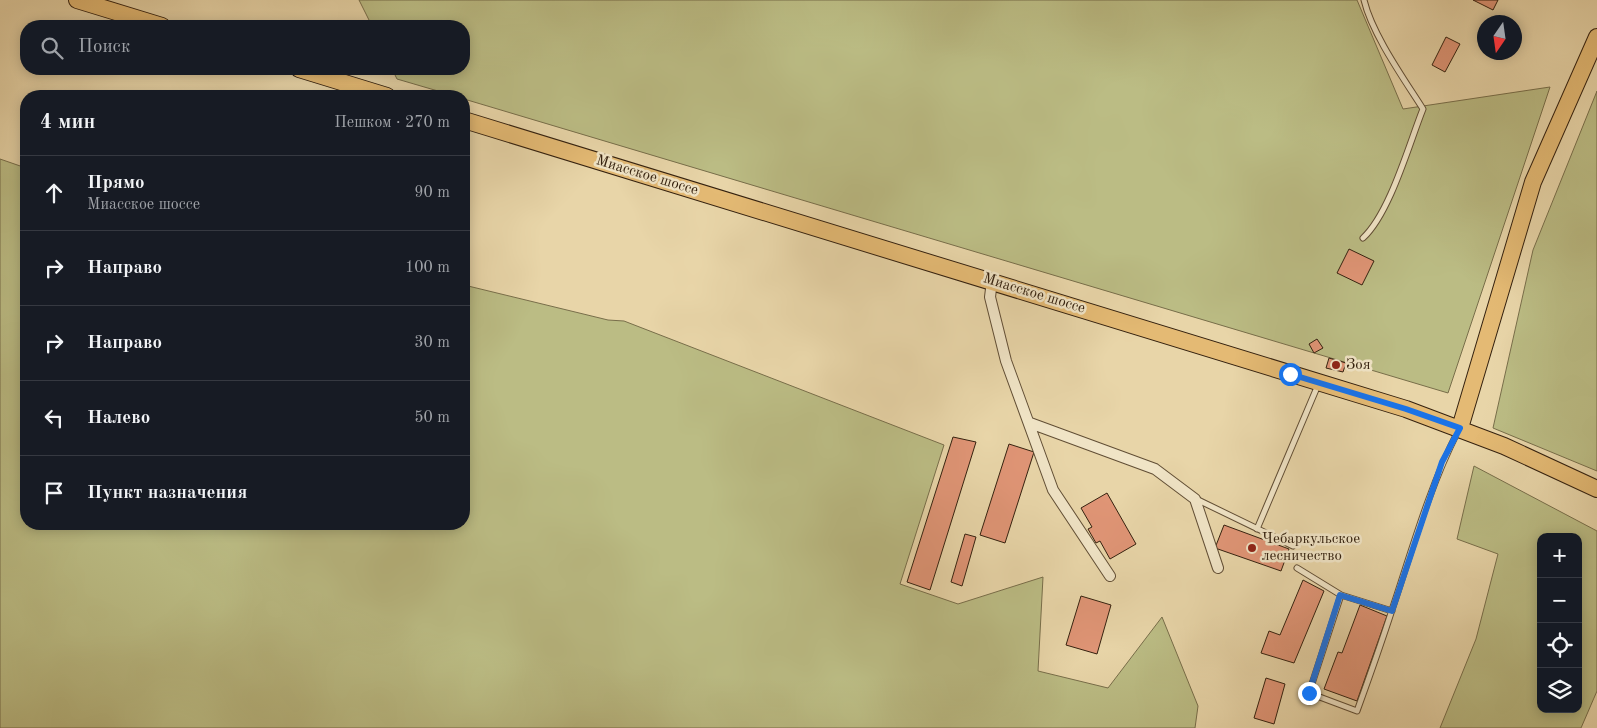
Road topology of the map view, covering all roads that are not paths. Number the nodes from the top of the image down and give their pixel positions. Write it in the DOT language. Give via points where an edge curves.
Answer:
graph roads {
  1 [pos="77,0"];
  2 [pos="1364,0"];
  3 [pos="142,20"];
  4 [pos="1597,37"];
  5 [pos="319,75"];
  6 [pos="367,90"];
  7 [pos="470,122"];
  8 [pos="1363,238"];
  9 [pos="992,281"];
  10 [pos="1319,383"];
  11 [pos="1030,423"];
  12 [pos="1460,428"];
  13 [pos="1597,489"];
  14 [pos="1195,499"];
  15 [pos="1257,529"];
  16 [pos="1293,546"];
  17 [pos="1218,568"];
  18 [pos="1296,568"];
  19 [pos="1110,576"];
  20 [pos="1340,595"];
  21 [pos="1392,611"];
  1 -- 3 [label="main road"];
  2 -- 8 [label="lane" via="1394,63 1423,109 1391,194 1373,228"];
  4 -- 12 [label="main road" via="1533,182"];
  5 -- 6 [label="main road"];
  7 -- 9 [label="main road, Миасское шоссе"];
  9 -- 10 [label="main road, Миасское шоссе"];
  9 -- 11 [label="street" via="990,297 1006,361"];
  10 -- 12 [label="main road, Миасское шоссе"];
  10 -- 15 [label="lane"];
  11 -- 14 [label="street" via="1155,469"];
  11 -- 19 [label="street" via="1053,490"];
  12 -- 13 [label="main road, Миасское шоссе" via="1554,467"];
  12 -- 21 [label="lane" via="1442,462"];
  14 -- 15 [label="lane"];
  14 -- 17 [label="street"];
  15 -- 16 [label="lane"];
  18 -- 20 [label="lane"];
  20 -- 21 [label="lane"];
  20 -- 21 [label="lane" via="1309,693 1357,712"];
}
